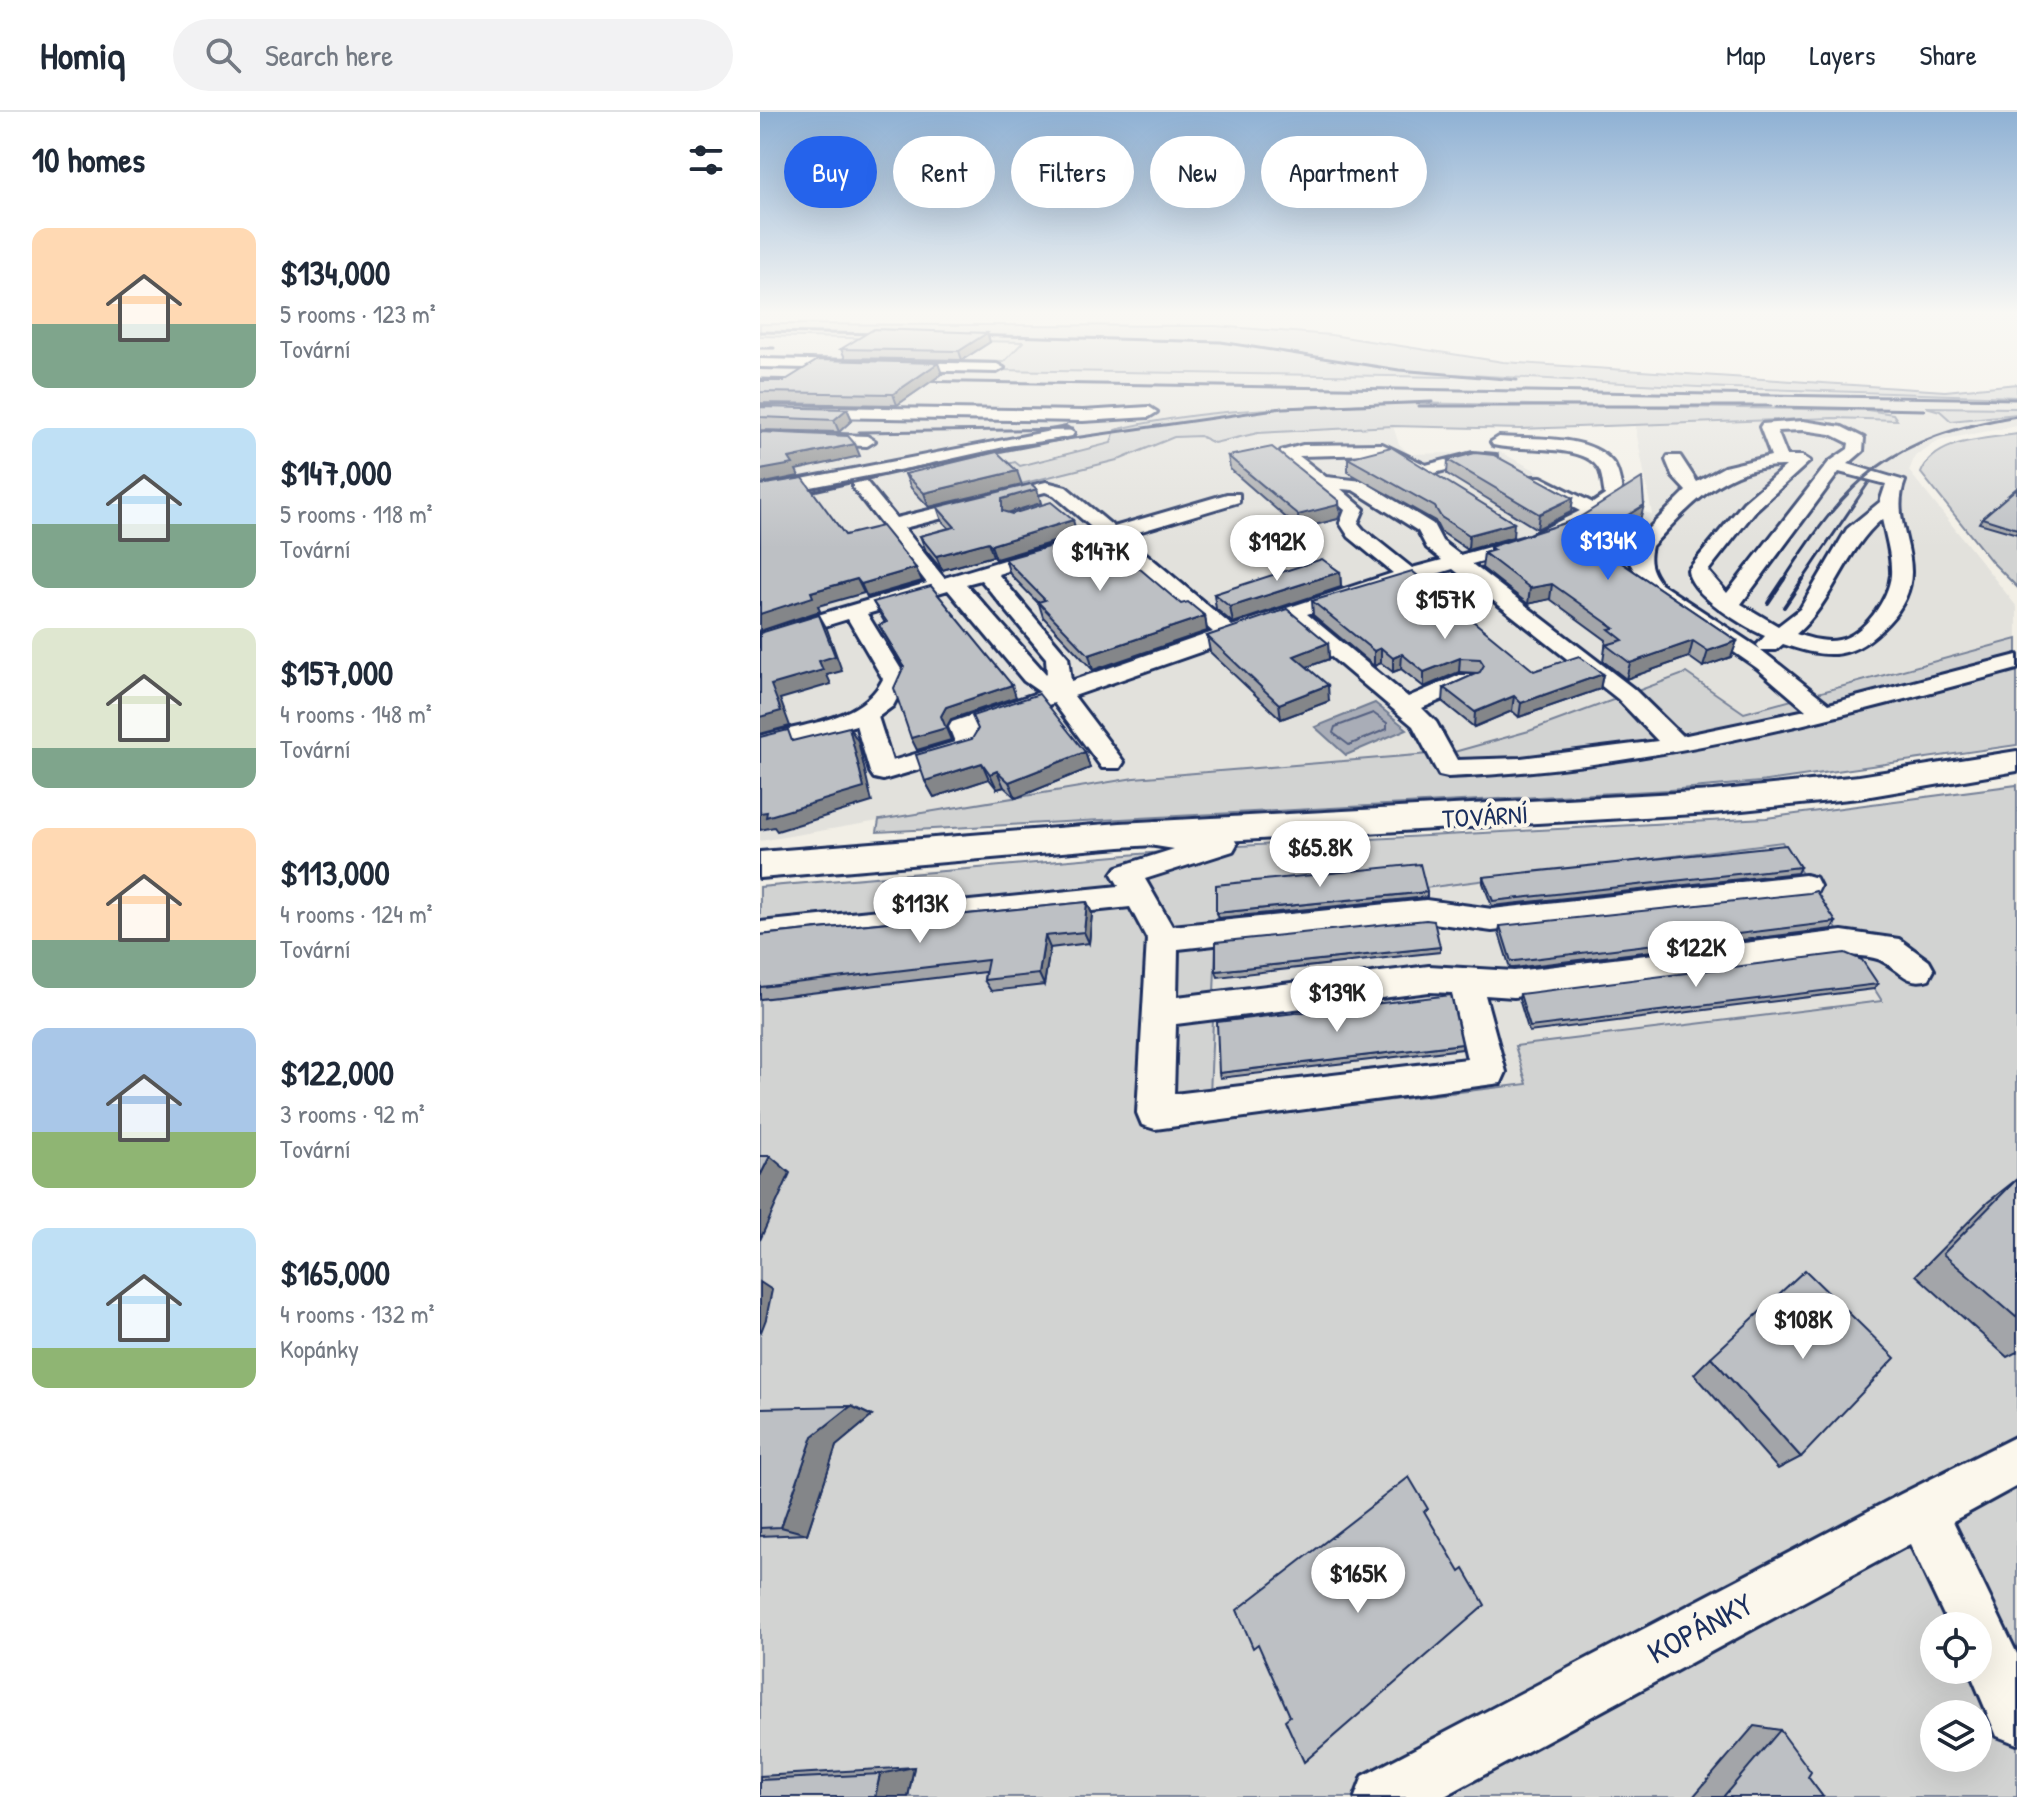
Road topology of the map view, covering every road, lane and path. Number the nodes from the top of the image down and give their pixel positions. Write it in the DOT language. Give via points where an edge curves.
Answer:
graph roads {
  1 [pos="760,411"];
  2 [pos="1149,412"];
  3 [pos="1066,433"];
  4 [pos="760,437"];
  5 [pos="867,441"];
  6 [pos="1499,442"];
  7 [pos="1674,460"];
  8 [pos="1787,464"];
  9 [pos="1423,471"];
  10 [pos="1831,471"];
  11 [pos="1321,482"];
  12 [pos="859,484"];
  13 [pos="1448,486"];
  14 [pos="1695,490"];
  15 [pos="760,492"];
  16 [pos="1233,498"];
  17 [pos="1074,502"];
  18 [pos="1889,504"];
  19 [pos="1053,508"];
  20 [pos="1594,511"];
  21 [pos="1511,524"];
  22 [pos="892,525"];
  23 [pos="1762,525"];
  24 [pos="1113,535"];
  25 [pos="1536,540"];
  26 [pos="1861,550"];
  27 [pos="1901,558"];
  28 [pos="1457,564"];
  29 [pos="985,572"];
  30 [pos="1407,574"];
  31 [pos="947,584"];
  32 [pos="1730,604"];
  33 [pos="854,611"];
  34 [pos="1293,613"];
  35 [pos="1230,635"];
  36 [pos="1783,636"];
  37 [pos="760,639"];
  38 [pos="1753,655"];
  39 [pos="2017,662"];
  40 [pos="1468,680"];
  41 [pos="1060,694"];
  42 [pos="1407,706"];
  43 [pos="1826,714"];
  44 [pos="865,715"];
  45 [pos="760,744"];
  46 [pos="1676,745"];
  47 [pos="2017,761"];
  48 [pos="1111,762"];
  49 [pos="1120,835"];
  50 [pos="760,865"];
  51 [pos="1805,886"];
  52 [pos="1138,895"];
  53 [pos="760,934"];
  54 [pos="1163,939"];
  55 [pos="1918,970"];
  56 [pos="1465,980"];
  57 [pos="1159,1013"];
  58 [pos="2017,1460"];
  59 [pos="1918,1511"];
  60 [pos="1970,1612"];
  61 [pos="1992,1661"];
  62 [pos="2017,1716"];
  63 [pos="1384,1797"];
  1 -- 2 [label="street" via="1083,416"];
  3 -- 15 [label="street"];
  4 -- 5 [label="street"];
  6 -- 20 [label="street" via="1564,447 1597,458 1607,467 1614,497"];
  7 -- 14 [label="street"];
  8 -- 10 [label="street"];
  8 -- 10 [label="street" via="1768,427 1823,426 1858,441 1855,451"];
  8 -- 14 [label="street" via="1733,467"];
  8 -- 23 [label="street"];
  9 -- 11 [label="street" via="1382,449 1287,454"];
  9 -- 13 [label="street"];
  9 -- 20 [label="street" via="1473,458 1493,459"];
  10 -- 18 [label="street" via="1896,481"];
  10 -- 23 [label="street"];
  11 -- 28 [label="street" via="1357,485 1426,528 1434,544"];
  11 -- 30 [label="street" via="1355,509 1349,523 1356,533"];
  12 -- 22 [label="street"];
  14 -- 38 [label="street" via="1643,545 1638,566 1669,600"];
  16 -- 24 [label="street"];
  17 -- 19 [label="street"];
  17 -- 22 [label="street" via="1060,491 1037,488"];
  17 -- 24 [label="street"];
  18 -- 26 [label="street" via="1854,533"];
  18 -- 27 [label="street"];
  20 -- 25 [label="street"];
  21 -- 25 [label="street"];
  22 -- 31 [label="street"];
  23 -- 32 [label="street"];
  23 -- 32 [label="street" via="1698,570 1703,583"];
  24 -- 29 [label="street"];
  24 -- 35 [label="street"];
  25 -- 28 [label="street"];
  26 -- 27 [label="street"];
  26 -- 36 [label="street"];
  27 -- 36 [label="street" via="1899,588 1891,607 1858,641 1823,649"];
  28 -- 30 [label="street"];
  28 -- 46 [label="street" via="1524,615 1550,610 1589,638 1572,652 1626,694"];
  29 -- 31 [label="street"];
  29 -- 41 [label="street" via="1057,657"];
  30 -- 34 [label="street"];
  31 -- 33 [label="street"];
  31 -- 41 [label="street" via="1032,676"];
  32 -- 36 [label="street"];
  33 -- 37 [label="street"];
  33 -- 44 [label="street" via="895,679 884,701"];
  34 -- 35 [label="street"];
  34 -- 42 [label="street"];
  35 -- 41 [label="street"];
  36 -- 38 [label="street"];
  38 -- 43 [label="street"];
  39 -- 43 [label="street, TOVÁRNÍ"];
  40 -- 42 [label="street"];
  41 -- 44 [label="street" via="961,727 969,746 883,772"];
  41 -- 48 [label="street"];
  42 -- 46 [label="street, TOVÁRNÍ" via="1424,722 1448,769 1575,761"];
  43 -- 46 [label="street, TOVÁRNÍ"];
  44 -- 45 [label="street"];
  47 -- 49 [label="main road, TOVÁRNÍ" via="1859,787 1713,802"];
  49 -- 50 [label="main road, TOVÁRNÍ"];
  49 -- 52 [label="street" via="1223,844 1127,874"];
  51 -- 54 [label="street" via="1492,920 1426,911"];
  52 -- 53 [label="street"];
  52 -- 54 [label="street"];
  54 -- 57 [label="street"];
  55 -- 56 [label="street" via="1896,951 1866,943 1514,984"];
  56 -- 57 [label="street" via="1429,979"];
  56 -- 57 [label="street" via="1488,1072 1155,1113"];
  58 -- 59 [label="street, KOPÁNKY"];
  59 -- 60 [label="street"];
  59 -- 63 [label="street, KOPÁNKY"];
  61 -- 62 [label="street"];
}
